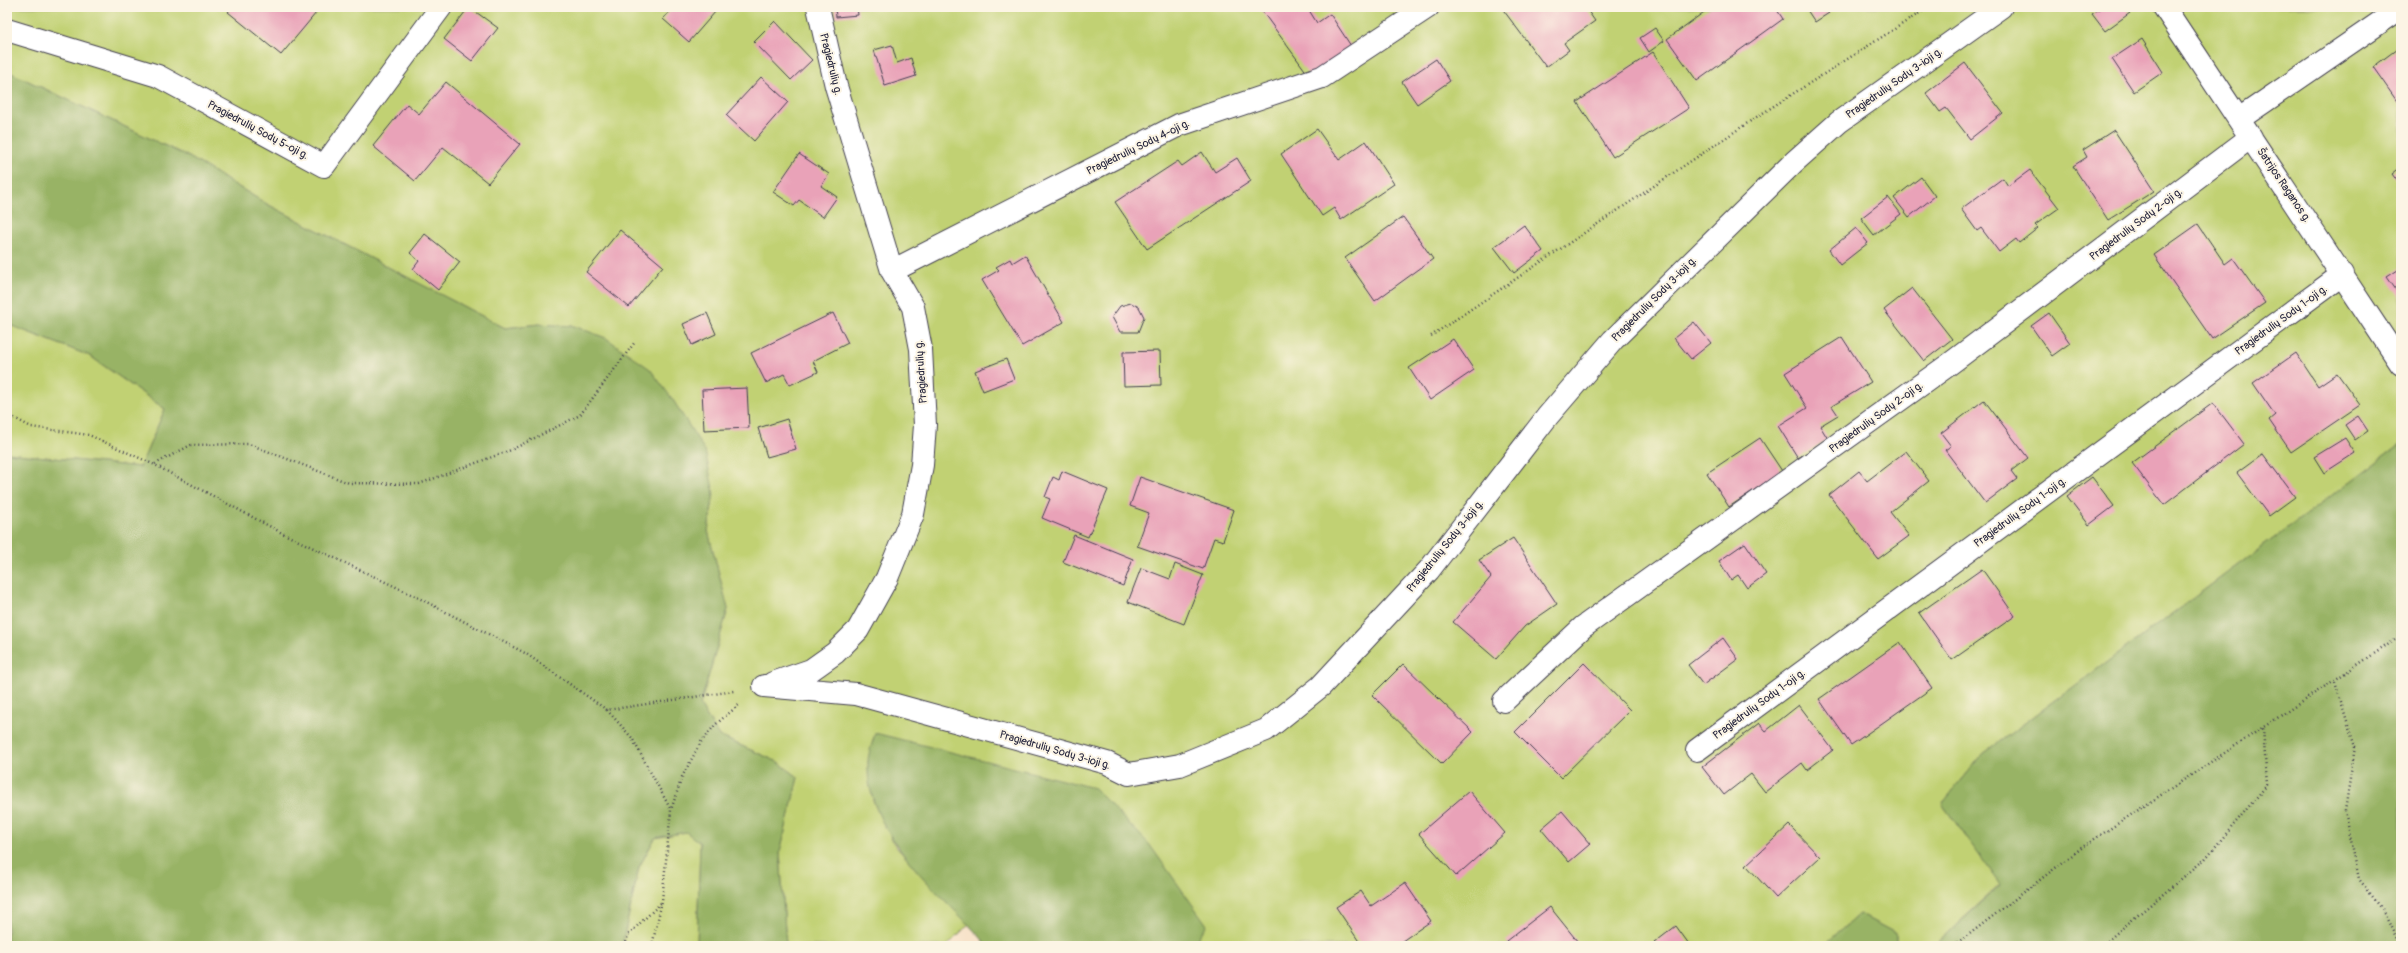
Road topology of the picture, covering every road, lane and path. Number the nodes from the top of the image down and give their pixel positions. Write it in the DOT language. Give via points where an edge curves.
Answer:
graph roads {
  1 [pos="441,7"];
  2 [pos="818,7"];
  3 [pos="1428,7"];
  4 [pos="1929,7"];
  5 [pos="2001,7"];
  6 [pos="2164,7"];
  7 [pos="2401,8"];
  8 [pos="7,30"];
  9 [pos="2240,119"];
  10 [pos="2251,137"];
  11 [pos="892,272"];
  12 [pos="2343,274"];
  13 [pos="1431,336"];
  14 [pos="635,342"];
  15 [pos="2401,364"];
  16 [pos="7,414"];
  17 [pos="155,464"];
  18 [pos="2401,636"];
  19 [pos="2335,682"];
  20 [pos="764,686"];
  21 [pos="1504,701"];
  22 [pos="606,710"];
  23 [pos="2263,728"];
  24 [pos="1697,750"];
  25 [pos="671,810"];
  26 [pos="662,901"];
  27 [pos="2401,945"];
  28 [pos="624,946"];
  29 [pos="652,946"];
  30 [pos="1954,946"];
  31 [pos="2102,946"];
  1 -- 8 [label="street, Pragiedrulių Sodų 5-oji g." via="324,166 158,76"];
  2 -- 11 [label="street, Pragiedrulių g." via="836,86"];
  3 -- 11 [label="street, Pragiedrulių Sodų 4-oji g." via="1322,77 1179,125"];
  4 -- 13 [label="path" via="1755,118"];
  5 -- 20 [label="street, Pragiedrulių Sodų 3-ioji g." via="1839,122 1794,162 1613,340 1547,418 1428,570 1321,686 1266,730 1180,765 1129,774 1107,763 856,694"];
  6 -- 9 [label="street, Šatrijos Raganos g."];
  7 -- 9 [label="street"];
  9 -- 10 [label="street, Šatrijos Raganos g."];
  10 -- 12 [label="street, Šatrijos Raganos g."];
  10 -- 21 [label="street, Pragiedrulių Sodų 2-oji g." via="1947,366 1583,627"];
  11 -- 20 [label="street, Pragiedrulių g." via="913,307 921,349 925,425 922,465 913,514 887,578 858,630 835,654 811,670"];
  12 -- 15 [label="street, Šatrijos Raganos g."];
  12 -- 24 [label="street, Pragiedrulių Sodų 1-oji g."];
  14 -- 17 [label="path" via="580,415 511,450 419,484 349,483 248,444 191,445"];
  16 -- 17 [label="path" via="31,427 89,435"];
  17 -- 22 [label="path" via="284,534 413,595 525,653"];
  18 -- 19 [label="path"];
  19 -- 23 [label="path"];
  19 -- 27 [label="path" via="2355,747 2345,811 2359,879 2386,914"];
  20 -- 22 [label="path"];
  20 -- 25 [label="path" via="716,724 702,742 682,777"];
  22 -- 25 [label="path" via="632,738"];
  23 -- 30 [label="path" via="2084,846"];
  23 -- 31 [label="path" via="2267,785 2205,859"];
  25 -- 26 [label="path"];
  26 -- 28 [label="path" via="628,935"];
  26 -- 29 [label="path"];
}
